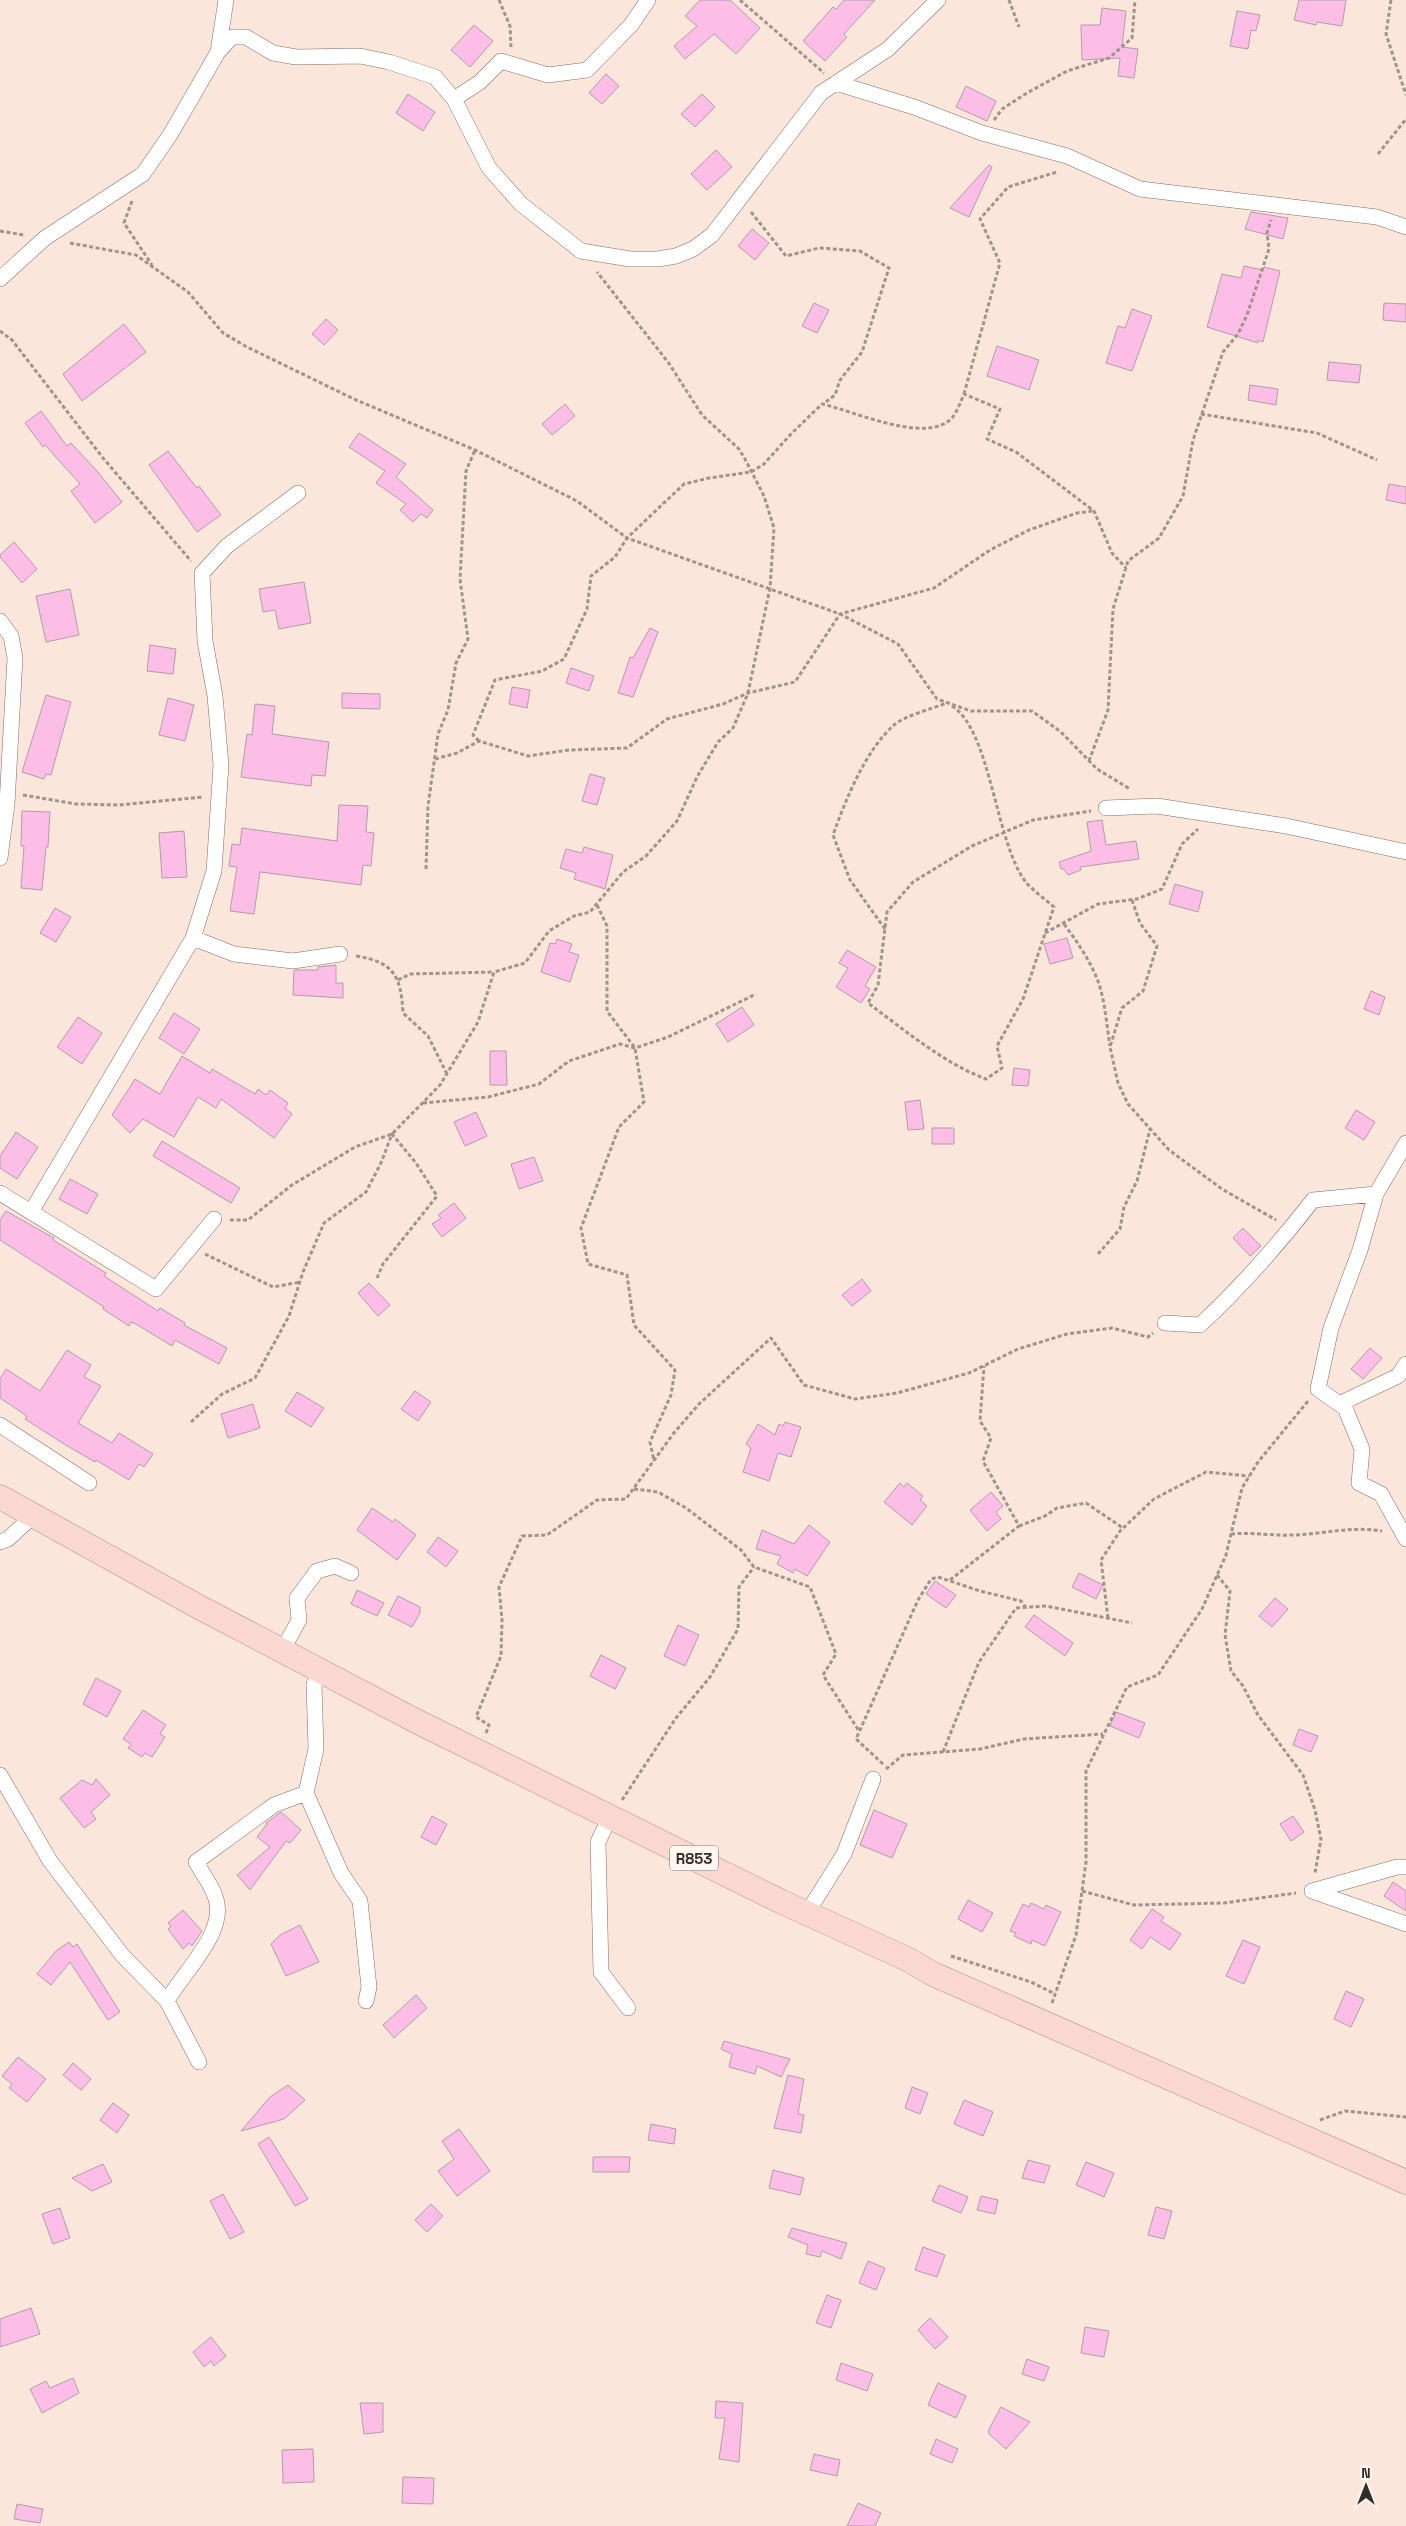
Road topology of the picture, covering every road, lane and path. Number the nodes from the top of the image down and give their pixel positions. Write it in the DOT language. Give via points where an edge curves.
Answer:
graph roads {
  1 [pos="226,0"];
  2 [pos="499,0"];
  3 [pos="648,0"];
  4 [pos="740,0"];
  5 [pos="938,0"];
  6 [pos="1009,0"];
  7 [pos="1135,0"];
  8 [pos="1391,0"];
  9 [pos="1019,27"];
  10 [pos="218,52"];
  11 [pos="512,64"];
  12 [pos="836,83"];
  13 [pos="1406,95"];
  14 [pos="454,99"];
  15 [pos="1406,119"];
  16 [pos="982,133"];
  17 [pos="1378,154"];
  18 [pos="1083,164"];
  19 [pos="142,174"];
  20 [pos="741,199"];
  21 [pos="1276,207"];
  22 [pos="1406,228"];
  23 [pos="0,232"];
  24 [pos="45,238"];
  25 [pos="581,251"];
  26 [pos="154,267"];
  27 [pos="0,279"];
  28 [pos="0,331"];
  29 [pos="964,394"];
  30 [pos="822,404"];
  31 [pos="1201,414"];
  32 [pos="475,450"];
  33 [pos="1377,460"];
  34 [pos="751,472"];
  35 [pos="298,493"];
  36 [pos="1094,511"];
  37 [pos="627,538"];
  38 [pos="1126,568"];
  39 [pos="202,574"];
  40 [pos="770,588"];
  41 [pos="840,614"];
  42 [pos="0,621"];
  43 [pos="748,693"];
  44 [pos="947,703"];
  45 [pos="479,741"];
  46 [pos="434,759"];
  47 [pos="1089,761"];
  48 [pos="7,793"];
  49 [pos="219,796"];
  50 [pos="1157,806"];
  51 [pos="1106,808"];
  52 [pos="1212,815"];
  53 [pos="1005,832"];
  54 [pos="1406,852"];
  55 [pos="0,858"];
  56 [pos="426,869"];
  57 [pos="1132,900"];
  58 [pos="596,905"];
  59 [pos="1064,924"];
  60 [pos="885,929"];
  61 [pos="1044,933"];
  62 [pos="193,938"];
  63 [pos="340,954"];
  64 [pos="494,972"];
  65 [pos="398,980"];
  66 [pos="756,994"];
  67 [pos="1110,1047"];
  68 [pos="635,1048"];
  69 [pos="447,1074"];
  70 [pos="422,1103"];
  71 [pos="1150,1129"];
  72 [pos="392,1134"];
  73 [pos="1406,1143"];
  74 [pos="0,1194"];
  75 [pos="1376,1194"];
  76 [pos="31,1212"];
  77 [pos="214,1219"];
  78 [pos="1286,1235"];
  79 [pos="191,1247"];
  80 [pos="1098,1254"];
  81 [pos="378,1278"];
  82 [pos="301,1282"];
  83 [pos="1165,1323"];
  84 [pos="1406,1364"];
  85 [pos="984,1366"];
  86 [pos="1318,1389"];
  87 [pos="1339,1404"];
  88 [pos="191,1422"];
  89 [pos="0,1425"];
  90 [pos="654,1461"];
  91 [pos="1249,1476"];
  92 [pos="89,1483"];
  93 [pos="633,1489"];
  94 [pos="0,1497"];
  95 [pos="33,1516"];
  96 [pos="1019,1526"];
  97 [pos="1124,1528"];
  98 [pos="1231,1534"];
  99 [pos="1404,1535"];
  100 [pos="0,1542"];
  101 [pos="754,1567"];
  102 [pos="351,1573"];
  103 [pos="1217,1575"];
  104 [pos="949,1581"];
  105 [pos="1026,1608"];
  106 [pos="1108,1618"];
  107 [pos="1132,1623"];
  108 [pos="282,1651"];
  109 [pos="323,1671"];
  110 [pos="859,1730"];
  111 [pos="1104,1734"];
  112 [pos="479,1752"];
  113 [pos="943,1752"];
  114 [pos="887,1768"];
  115 [pos="0,1775"];
  116 [pos="873,1779"];
  117 [pos="306,1793"];
  118 [pos="610,1817"];
  119 [pos="1406,1867"];
  120 [pos="1082,1891"];
  121 [pos="1312,1891"];
  122 [pos="807,1913"];
  123 [pos="1406,1924"];
  124 [pos="942,1953"];
  125 [pos="1055,1994"];
  126 [pos="167,2001"];
  127 [pos="366,2001"];
  128 [pos="628,2008"];
  129 [pos="1045,2022"];
  130 [pos="199,2062"];
  131 [pos="1406,2117"];
  132 [pos="1292,2131"];
  133 [pos="1406,2182"];
  1 -- 10 [label="street"];
  2 -- 11 [label="path" via="510,26"];
  3 -- 11 [label="street" via="631,25 587,70 548,75"];
  4 -- 12 [label="path"];
  5 -- 12 [label="street" via="888,49"];
  6 -- 9 [label="path"];
  7 -- 16 [label="path" via="1132,38 1109,58 1067,71 1027,92 1002,110"];
  8 -- 13 [label="path" via="1386,34"];
  10 -- 14 [label="street" via="232,37 246,37 273,53 296,57 360,56 435,77"];
  10 -- 19 [label="street" via="170,135"];
  11 -- 14 [label="street" via="501,61 480,82"];
  12 -- 16 [label="street" via="914,107"];
  12 -- 20 [label="street" via="821,92"];
  14 -- 25 [label="street" via="489,168 521,204"];
  15 -- 17 [label="path"];
  16 -- 18 [label="street" via="1067,156"];
  18 -- 21 [label="street" via="1140,190"];
  18 -- 29 [label="path" via="1008,187 980,219 1000,262"];
  19 -- 24 [label="street"];
  19 -- 26 [label="path" via="124,223"];
  20 -- 25 [label="street" via="712,236 676,256 630,259"];
  20 -- 30 [label="path" via="786,256 818,248 860,251 888,268 862,352 840,380 835,395"];
  21 -- 22 [label="street" via="1377,217"];
  21 -- 31 [label="path" via="1267,234 1269,249 1247,315 1238,334 1223,352"];
  23 -- 24 [label="path"];
  24 -- 26 [label="path" via="136,255"];
  24 -- 27 [label="street"];
  25 -- 34 [label="path" via="668,362 702,415 739,449"];
  26 -- 32 [label="path" via="188,292 223,333 247,347 365,404"];
  28 -- 39 [label="path" via="12,340 102,458"];
  29 -- 30 [label="path" via="952,418 929,429 886,425"];
  29 -- 36 [label="path" via="1000,409 987,439 1016,452"];
  30 -- 34 [label="path" via="764,464"];
  31 -- 33 [label="path" via="1317,432"];
  31 -- 38 [label="path" via="1192,440 1184,496 1159,538 1128,561"];
  32 -- 37 [label="path" via="577,501"];
  32 -- 46 [label="path" via="466,471 460,579 468,639 456,663 448,710 438,734"];
  34 -- 37 [label="path" via="684,484"];
  34 -- 40 [label="path" via="764,496 774,528"];
  35 -- 39 [label="street" via="227,546"];
  36 -- 38 [label="path" via="1112,553"];
  36 -- 41 [label="path" via="1029,530 990,550 934,588"];
  37 -- 40 [label="path"];
  37 -- 45 [label="path" via="615,557 591,576 587,609 564,659 542,671 495,680 473,735"];
  38 -- 47 [label="path" via="1113,609 1108,710"];
  39 -- 49 [label="street" via="206,641 221,765"];
  40 -- 41 [label="path"];
  40 -- 43 [label="path"];
  41 -- 43 [label="path" via="795,682"];
  41 -- 44 [label="path" via="898,644 937,700"];
  42 -- 48 [label="street" via="11,636 15,658"];
  43 -- 45 [label="path" via="723,704 667,719 626,748 569,750 528,756"];
  43 -- 58 [label="path" via="733,728 718,742 697,777 677,821 646,856 623,872"];
  44 -- 47 [label="path" via="971,711 1032,711 1060,732"];
  44 -- 53 [label="path" via="963,714 978,746"];
  44 -- 60 [label="path" via="895,724 881,740 850,788 833,835 850,880"];
  45 -- 46 [label="path" via="457,753"];
  46 -- 56 [label="path" via="428,806"];
  47 -- 50 [label="path"];
  48 -- 49 [label="path" via="76,804 119,805"];
  48 -- 55 [label="street"];
  49 -- 62 [label="street" via="214,871"];
  50 -- 51 [label="street"];
  50 -- 52 [label="street"];
  51 -- 53 [label="path" via="1033,820"];
  52 -- 54 [label="street" via="1286,826"];
  52 -- 57 [label="path" via="1182,844 1162,889"];
  53 -- 60 [label="path" via="972,846 913,882 887,912"];
  53 -- 61 [label="path" via="1025,881 1054,907"];
  57 -- 59 [label="path" via="1098,904"];
  57 -- 67 [label="path" via="1140,923 1157,946 1143,990 1122,1008"];
  58 -- 64 [label="path" via="590,912 574,916 549,931 525,963"];
  58 -- 68 [label="path" via="607,926 607,1011"];
  59 -- 61 [label="path"];
  59 -- 67 [label="path" via="1095,974 1107,1019"];
  60 -- 61 [label="path" via="878,985 868,1003 906,1032 972,1074 986,1079 1002,1068 997,1046 1023,999"];
  62 -- 63 [label="street" via="234,954 293,961"];
  62 -- 76 [label="street"];
  63 -- 65 [label="path" via="375,959 390,967"];
  64 -- 65 [label="path" via="410,974"];
  64 -- 69 [label="path" via="478,1022"];
  65 -- 69 [label="path" via="403,1013 428,1036"];
  66 -- 68 [label="path"];
  67 -- 71 [label="path" via="1118,1082 1128,1104"];
  68 -- 70 [label="path" via="620,1044 569,1061 539,1084 488,1096"];
  68 -- 90 [label="path" via="644,1102 619,1127 581,1228 588,1264 627,1275 634,1325 675,1370 671,1396 650,1442"];
  69 -- 70 [label="path"];
  70 -- 72 [label="path"];
  71 -- 78 [label="path" via="1169,1150 1222,1189 1281,1223"];
  71 -- 80 [label="path" via="1120,1229"];
  72 -- 77 [label="path" via="355,1147 292,1185 248,1220"];
  72 -- 81 [label="path" via="437,1196 383,1264"];
  72 -- 82 [label="path" via="366,1192 324,1224"];
  73 -- 75 [label="street"];
  74 -- 76 [label="street"];
  75 -- 78 [label="street" via="1312,1200"];
  75 -- 86 [label="street" via="1360,1250 1331,1328"];
  76 -- 79 [label="street" via="156,1289"];
  77 -- 79 [label="street"];
  78 -- 83 [label="street" via="1238,1290 1200,1325"];
  79 -- 82 [label="path" via="273,1287"];
  82 -- 88 [label="path" via="289,1316 256,1378 222,1394"];
  83 -- 85 [label="path" via="1148,1337 1112,1328 1067,1334 1018,1349"];
  84 -- 87 [label="street" via="1398,1376"];
  85 -- 90 [label="path" via="897,1392 855,1399 804,1385 771,1338 700,1404"];
  85 -- 96 [label="path" via="980,1421 992,1438 983,1461"];
  86 -- 87 [label="street"];
  86 -- 91 [label="path"];
  87 -- 99 [label="street" via="1345,1408 1362,1449 1359,1483 1381,1494"];
  89 -- 92 [label="street"];
  90 -- 93 [label="path"];
  91 -- 97 [label="path" via="1206,1472 1154,1498"];
  91 -- 98 [label="path" via="1242,1488"];
  93 -- 101 [label="path" via="658,1492 686,1508 741,1550"];
  93 -- 112 [label="path" via="626,1499 596,1500 547,1535 522,1536 499,1587 501,1656 476,1717 489,1725"];
  94 -- 95 [label="main road, R853"];
  95 -- 100 [label="street" via="8,1539"];
  95 -- 108 [label="main road, R853"];
  96 -- 97 [label="path" via="1057,1508 1086,1504"];
  96 -- 104 [label="path"];
  97 -- 106 [label="path" via="1100,1560"];
  98 -- 99 [label="path" via="1291,1535 1367,1528"];
  98 -- 103 [label="path"];
  101 -- 110 [label="path" via="810,1587 836,1654 823,1675"];
  101 -- 118 [label="path" via="739,1587 738,1629 710,1677 676,1718"];
  102 -- 108 [label="street" via="336,1566 317,1571 297,1598 299,1620"];
  103 -- 111 [label="path" via="1202,1609 1158,1675 1127,1686"];
  103 -- 121 [label="path" via="1230,1591 1225,1635 1231,1670 1258,1715 1303,1775 1315,1810 1321,1839"];
  104 -- 105 [label="path" via="1021,1601"];
  104 -- 110 [label="path" via="938,1577 932,1579 918,1600"];
  105 -- 106 [label="path" via="1046,1606"];
  105 -- 113 [label="path" via="1016,1608 979,1662"];
  106 -- 107 [label="path"];
  108 -- 109 [label="main road, R853"];
  109 -- 112 [label="main road, R853"];
  109 -- 117 [label="street" via="314,1684 316,1749"];
  110 -- 114 [label="path" via="856,1739"];
  111 -- 113 [label="path" via="1024,1739 980,1749"];
  111 -- 120 [label="path" via="1086,1771 1086,1862"];
  112 -- 118 [label="main road, R853"];
  113 -- 114 [label="path" via="903,1755"];
  114 -- 116 [label="path"];
  115 -- 126 [label="street" via="50,1861 123,1956"];
  116 -- 122 [label="street" via="844,1854"];
  117 -- 126 [label="street" via="274,1805 196,1862 216,1897 213,1935"];
  117 -- 127 [label="street" via="341,1873 360,1901 369,1987"];
  118 -- 122 [label="main road, R853"];
  118 -- 128 [label="street" via="598,1842 601,1972"];
  119 -- 121 [label="street"];
  120 -- 121 [label="path" via="1134,1905 1224,1903"];
  120 -- 125 [label="path" via="1076,1935"];
  121 -- 123 [label="street"];
  122 -- 129 [label="main road, R853" via="933,1974"];
  124 -- 125 [label="path" via="1031,1982"];
  125 -- 129 [label="path"];
  126 -- 130 [label="street"];
  129 -- 132 [label="main road, R853"];
  131 -- 132 [label="path" via="1345,2111"];
  132 -- 133 [label="main road, R853"];
}
